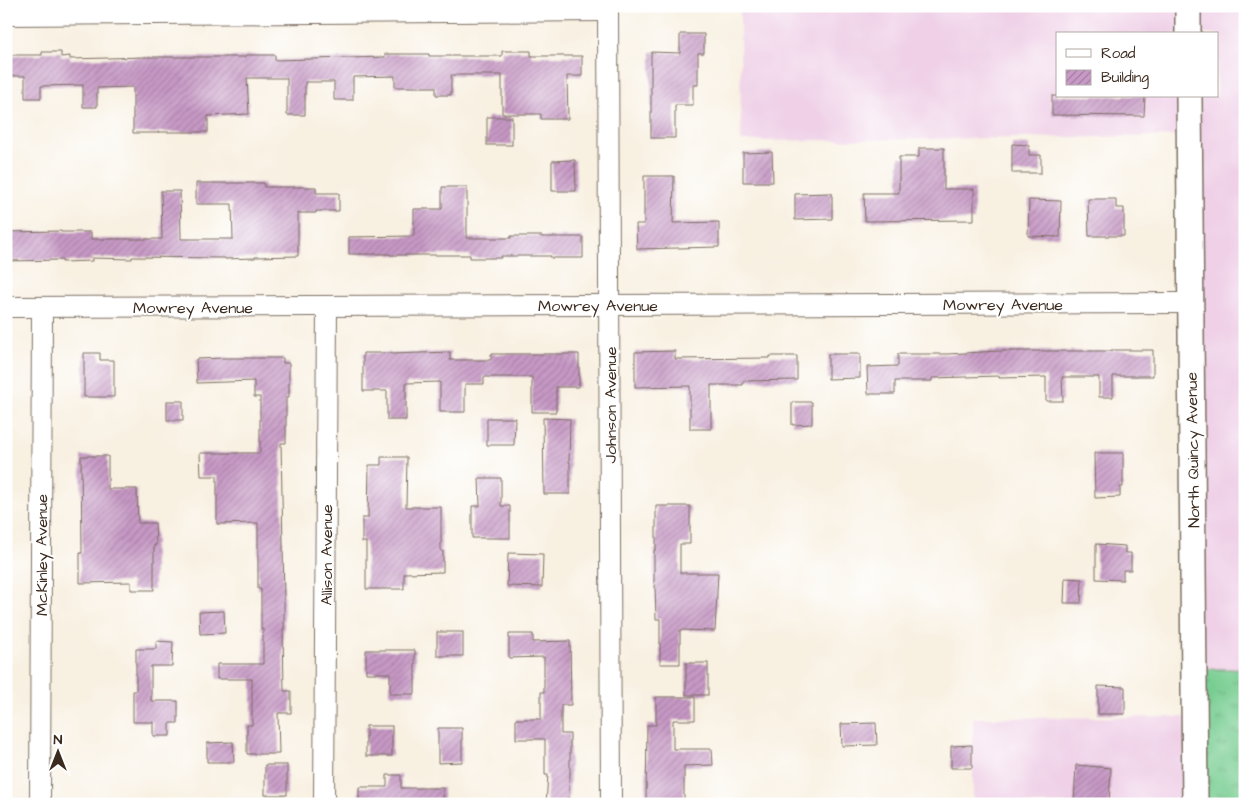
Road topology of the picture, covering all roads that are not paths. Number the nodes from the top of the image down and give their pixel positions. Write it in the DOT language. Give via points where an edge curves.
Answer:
graph roads {
  1 [pos="1188,6"];
  2 [pos="608,9"];
  3 [pos="6,15"];
  4 [pos="1188,32"];
  5 [pos="1189,98"];
  6 [pos="1190,303"];
  7 [pos="609,305"];
  8 [pos="327,306"];
  9 [pos="6,307"];
  10 [pos="42,307"];
  11 [pos="40,804"];
  12 [pos="324,804"];
  13 [pos="611,804"];
  14 [pos="1195,804"];
  1 -- 4 [label="main road"];
  2 -- 3 [label="street"];
  2 -- 7 [label="street, Johnson Avenue"];
  5 -- 6 [label="main road, North Quincy Avenue"];
  6 -- 7 [label="street, Mowrey Avenue"];
  6 -- 14 [label="main road, North Quincy Avenue"];
  7 -- 8 [label="street, Mowrey Avenue"];
  7 -- 13 [label="street, Johnson Avenue"];
  8 -- 10 [label="street, Mowrey Avenue"];
  8 -- 12 [label="street, Allison Avenue"];
  9 -- 10 [label="street, Mowrey Avenue"];
  10 -- 11 [label="street, McKinley Avenue"];
}
